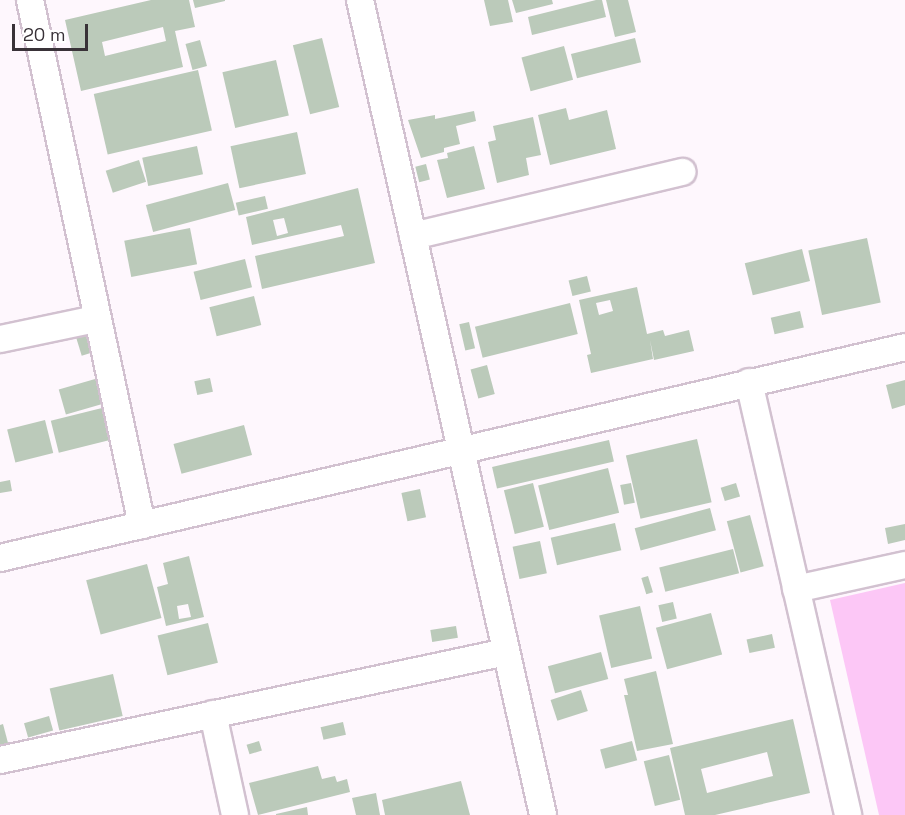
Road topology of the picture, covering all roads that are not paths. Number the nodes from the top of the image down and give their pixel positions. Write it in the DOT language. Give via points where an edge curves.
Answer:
graph roads {
  1 [pos="30,0"];
  2 [pos="360,0"];
  3 [pos="682,172"];
  4 [pos="413,237"];
  5 [pos="96,319"];
  6 [pos="0,339"];
  7 [pos="905,347"];
  8 [pos="748,382"];
  9 [pos="461,448"];
  10 [pos="142,525"];
  11 [pos="0,558"];
  12 [pos="905,565"];
  13 [pos="796,589"];
  14 [pos="506,652"];
  15 [pos="213,714"];
  16 [pos="0,760"];
  17 [pos="235,815"];
  18 [pos="543,815"];
  19 [pos="848,815"];
  1 -- 5 [label="street"];
  2 -- 4 [label="street"];
  3 -- 4 [label="street"];
  4 -- 9 [label="street"];
  5 -- 6 [label="street"];
  5 -- 10 [label="street"];
  7 -- 8 [label="street"];
  8 -- 9 [label="street"];
  8 -- 13 [label="street"];
  9 -- 10 [label="street"];
  9 -- 14 [label="street"];
  10 -- 11 [label="street"];
  12 -- 13 [label="street"];
  13 -- 19 [label="street"];
  14 -- 15 [label="street"];
  14 -- 18 [label="street"];
  15 -- 16 [label="street"];
  15 -- 17 [label="street"];
}
